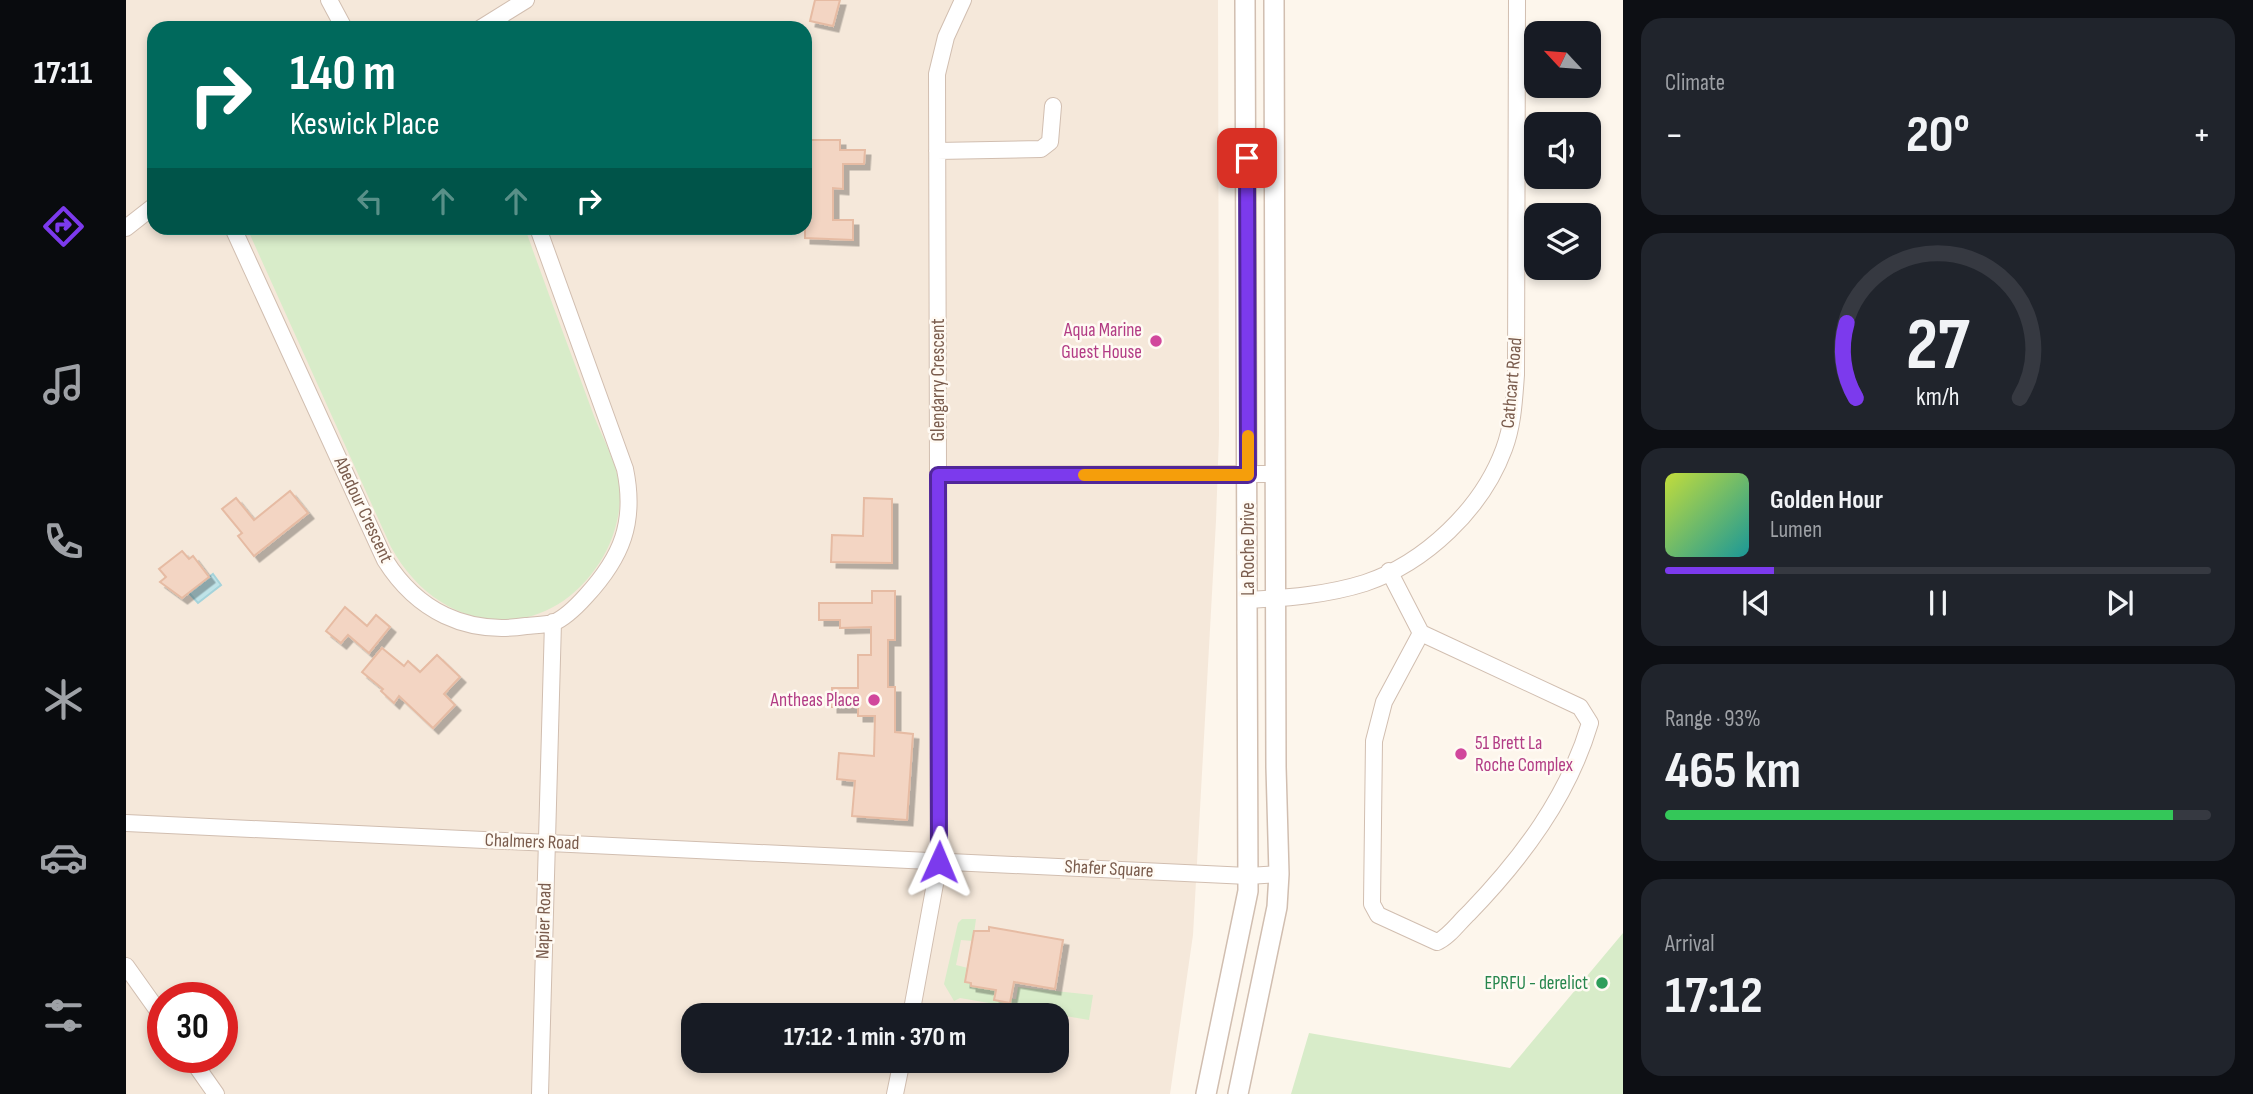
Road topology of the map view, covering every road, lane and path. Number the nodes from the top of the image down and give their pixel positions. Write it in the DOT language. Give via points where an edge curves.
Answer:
graph roads {
  1 [pos="329,0"];
  2 [pos="526,0"];
  3 [pos="963,0"];
  4 [pos="1245,0"];
  5 [pos="1274,0"];
  6 [pos="1517,0"];
  7 [pos="340,21"];
  8 [pos="492,21"];
  9 [pos="1053,106"];
  10 [pos="937,151"];
  11 [pos="147,212"];
  12 [pos="126,228"];
  13 [pos="236,235"];
  14 [pos="541,235"];
  15 [pos="1275,474"];
  16 [pos="938,475"];
  17 [pos="1248,475"];
  18 [pos="1390,571"];
  19 [pos="1276,599"];
  20 [pos="1248,600"];
  21 [pos="553,622"];
  22 [pos="1421,633"];
  23 [pos="126,823"];
  24 [pos="547,844"];
  25 [pos="939,862"];
  26 [pos="1279,874"];
  27 [pos="1248,876"];
  28 [pos="126,966"];
  29 [pos="147,996"];
  30 [pos="913,1003"];
  31 [pos="201,1073"];
  32 [pos="899,1073"];
  33 [pos="216,1094"];
  34 [pos="540,1094"];
  35 [pos="895,1094"];
  36 [pos="1206,1094"];
  37 [pos="1238,1094"];
  1 -- 7 [label="street"];
  2 -- 8 [label="street"];
  3 -- 10 [label="street, Glengarry Crescent" via="946,37 937,74"];
  4 -- 17 [label="street, La Roche Drive"];
  5 -- 15 [label="street, La Roche Drive"];
  6 -- 18 [label="street, Cathcart Road" via="1513,419 1503,451 1459,520 1438,542"];
  9 -- 10 [label="street" via="1050,142 1041,149"];
  10 -- 16 [label="street, Glengarry Crescent"];
  11 -- 12 [label="street"];
  13 -- 21 [label="street, Abedour Crescent" via="398,580 435,613 463,624 510,629"];
  14 -- 21 [label="street, Abedour Crescent" via="630,494 626,534 610,570 576,607"];
  15 -- 17 [label="street"];
  15 -- 19 [label="street, La Roche Drive"];
  16 -- 17 [label="street"];
  16 -- 25 [label="street, Glengarry Crescent"];
  17 -- 20 [label="street, La Roche Drive"];
  18 -- 19 [label="street, Cathcart Road" via="1336,591"];
  18 -- 22 [label="street"];
  19 -- 20 [label="street, Cathcart Road"];
  19 -- 26 [label="street, La Roche Drive"];
  20 -- 27 [label="street, La Roche Drive"];
  21 -- 24 [label="street, Napier Road"];
  22 -- 22 [label="street" via="1580,708 1590,723 1583,747 1539,831 1498,883 1437,942 1378,915 1372,904 1378,722"];
  23 -- 24 [label="street, Chalmers Road"];
  24 -- 25 [label="street, Chalmers Road"];
  24 -- 34 [label="street, Napier Road"];
  25 -- 27 [label="street, Shafer Square"];
  25 -- 30 [label="street, Glengarry Crescent"];
  26 -- 27 [label="street, Shafer Square"];
  26 -- 37 [label="street, La Roche Drive" via="1268,954"];
  27 -- 36 [label="street, La Roche Drive" via="1244,918"];
  28 -- 29 [label="street"];
  31 -- 33 [label="street"];
  32 -- 35 [label="street"];
}
